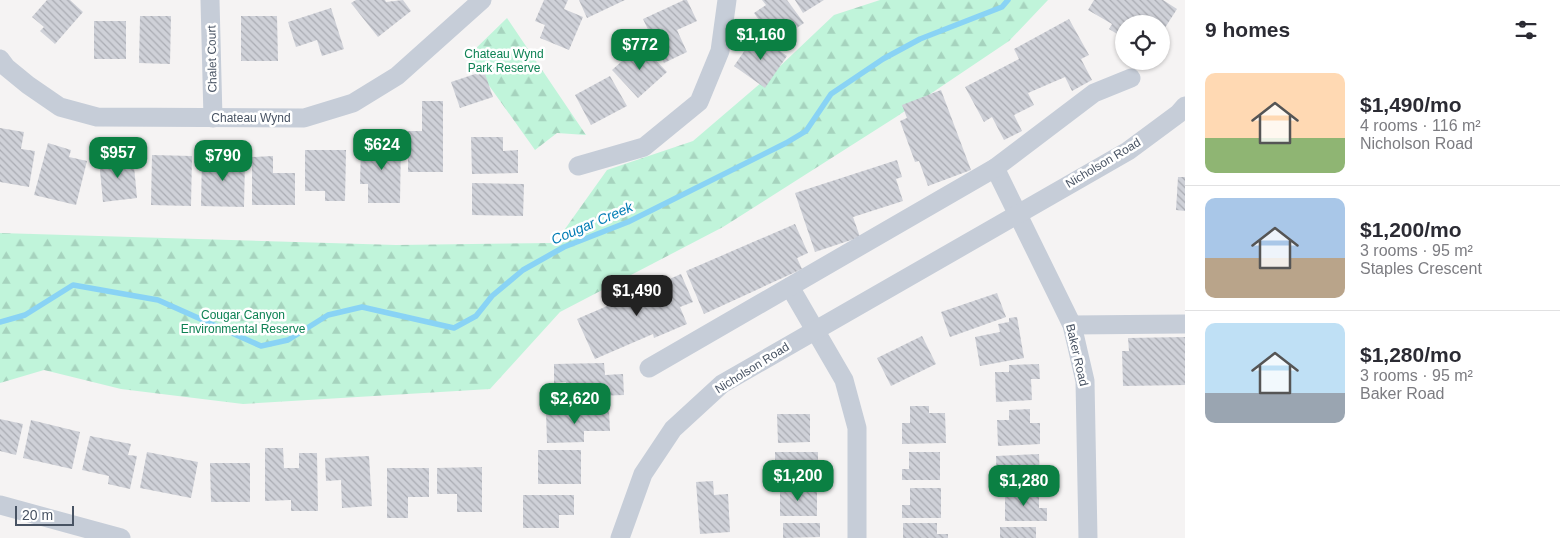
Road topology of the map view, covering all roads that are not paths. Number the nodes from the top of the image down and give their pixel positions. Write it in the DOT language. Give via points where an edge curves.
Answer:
graph roads {
  1 [pos="210,0"];
  2 [pos="727,0"];
  3 [pos="479,1"];
  4 [pos="0,59"];
  5 [pos="1131,78"];
  6 [pos="1183,114"];
  7 [pos="213,118"];
  8 [pos="578,166"];
  9 [pos="995,168"];
  10 [pos="1016,214"];
  11 [pos="790,287"];
  12 [pos="1185,324"];
  13 [pos="1072,325"];
  14 [pos="814,331"];
  15 [pos="649,368"];
  16 [pos="0,504"];
  17 [pos="122,538"];
  18 [pos="620,538"];
  19 [pos="857,538"];
  20 [pos="1088,538"];
  1 -- 7 [label="street, Chalet Court"];
  2 -- 8 [label="street" via="720,51 699,102 644,147"];
  3 -- 7 [label="street, Chateau Wynd" via="397,76 353,103 304,118"];
  4 -- 7 [label="street, Chateau Wynd" via="13,73 52,102 78,112 97,117"];
  5 -- 9 [label="street" via="1094,94"];
  6 -- 10 [label="street, Nicholson Road" via="1128,150"];
  9 -- 10 [label="street"];
  9 -- 11 [label="street"];
  10 -- 13 [label="street, Baker Road"];
  10 -- 14 [label="street, Nicholson Road"];
  11 -- 14 [label="street"];
  11 -- 15 [label="street"];
  12 -- 13 [label="street"];
  13 -- 20 [label="street, Baker Road" via="1085,382"];
  14 -- 18 [label="street, Nicholson Road" via="722,384 673,429 643,474"];
  14 -- 19 [label="street" via="844,380 857,428"];
  16 -- 17 [label="street"];
}
